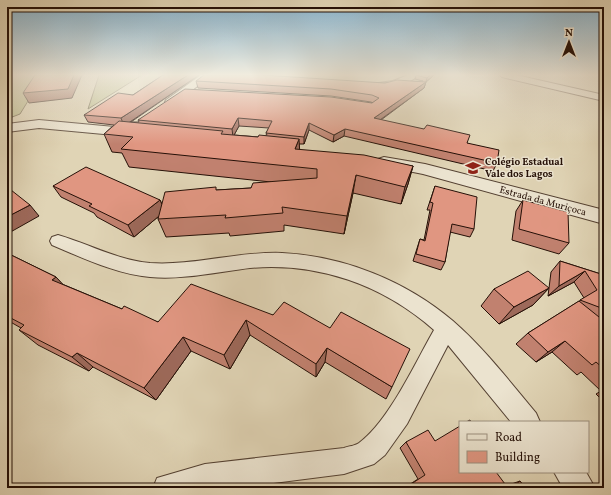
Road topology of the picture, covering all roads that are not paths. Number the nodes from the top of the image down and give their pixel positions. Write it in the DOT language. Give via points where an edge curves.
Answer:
graph roads {
  1 [pos="175,98"];
  2 [pos="162,107"];
  3 [pos="7,128"];
  4 [pos="137,130"];
  5 [pos="368,159"];
  6 [pos="604,217"];
  7 [pos="58,241"];
  8 [pos="446,328"];
  9 [pos="526,421"];
  10 [pos="569,473"];
  11 [pos="167,488"];
  12 [pos="581,488"];
  1 -- 2 [label="street"];
  3 -- 4 [label="street" via="38,124"];
  5 -- 6 [label="street, Estrada da Muriçoca" via="425,169"];
  7 -- 8 [label="street" via="129,267 151,270 281,260 339,268 407,298"];
  8 -- 9 [label="street" via="482,366"];
  8 -- 11 [label="street" via="380,442 364,456 336,462 205,478"];
  10 -- 12 [label="street"];
}
